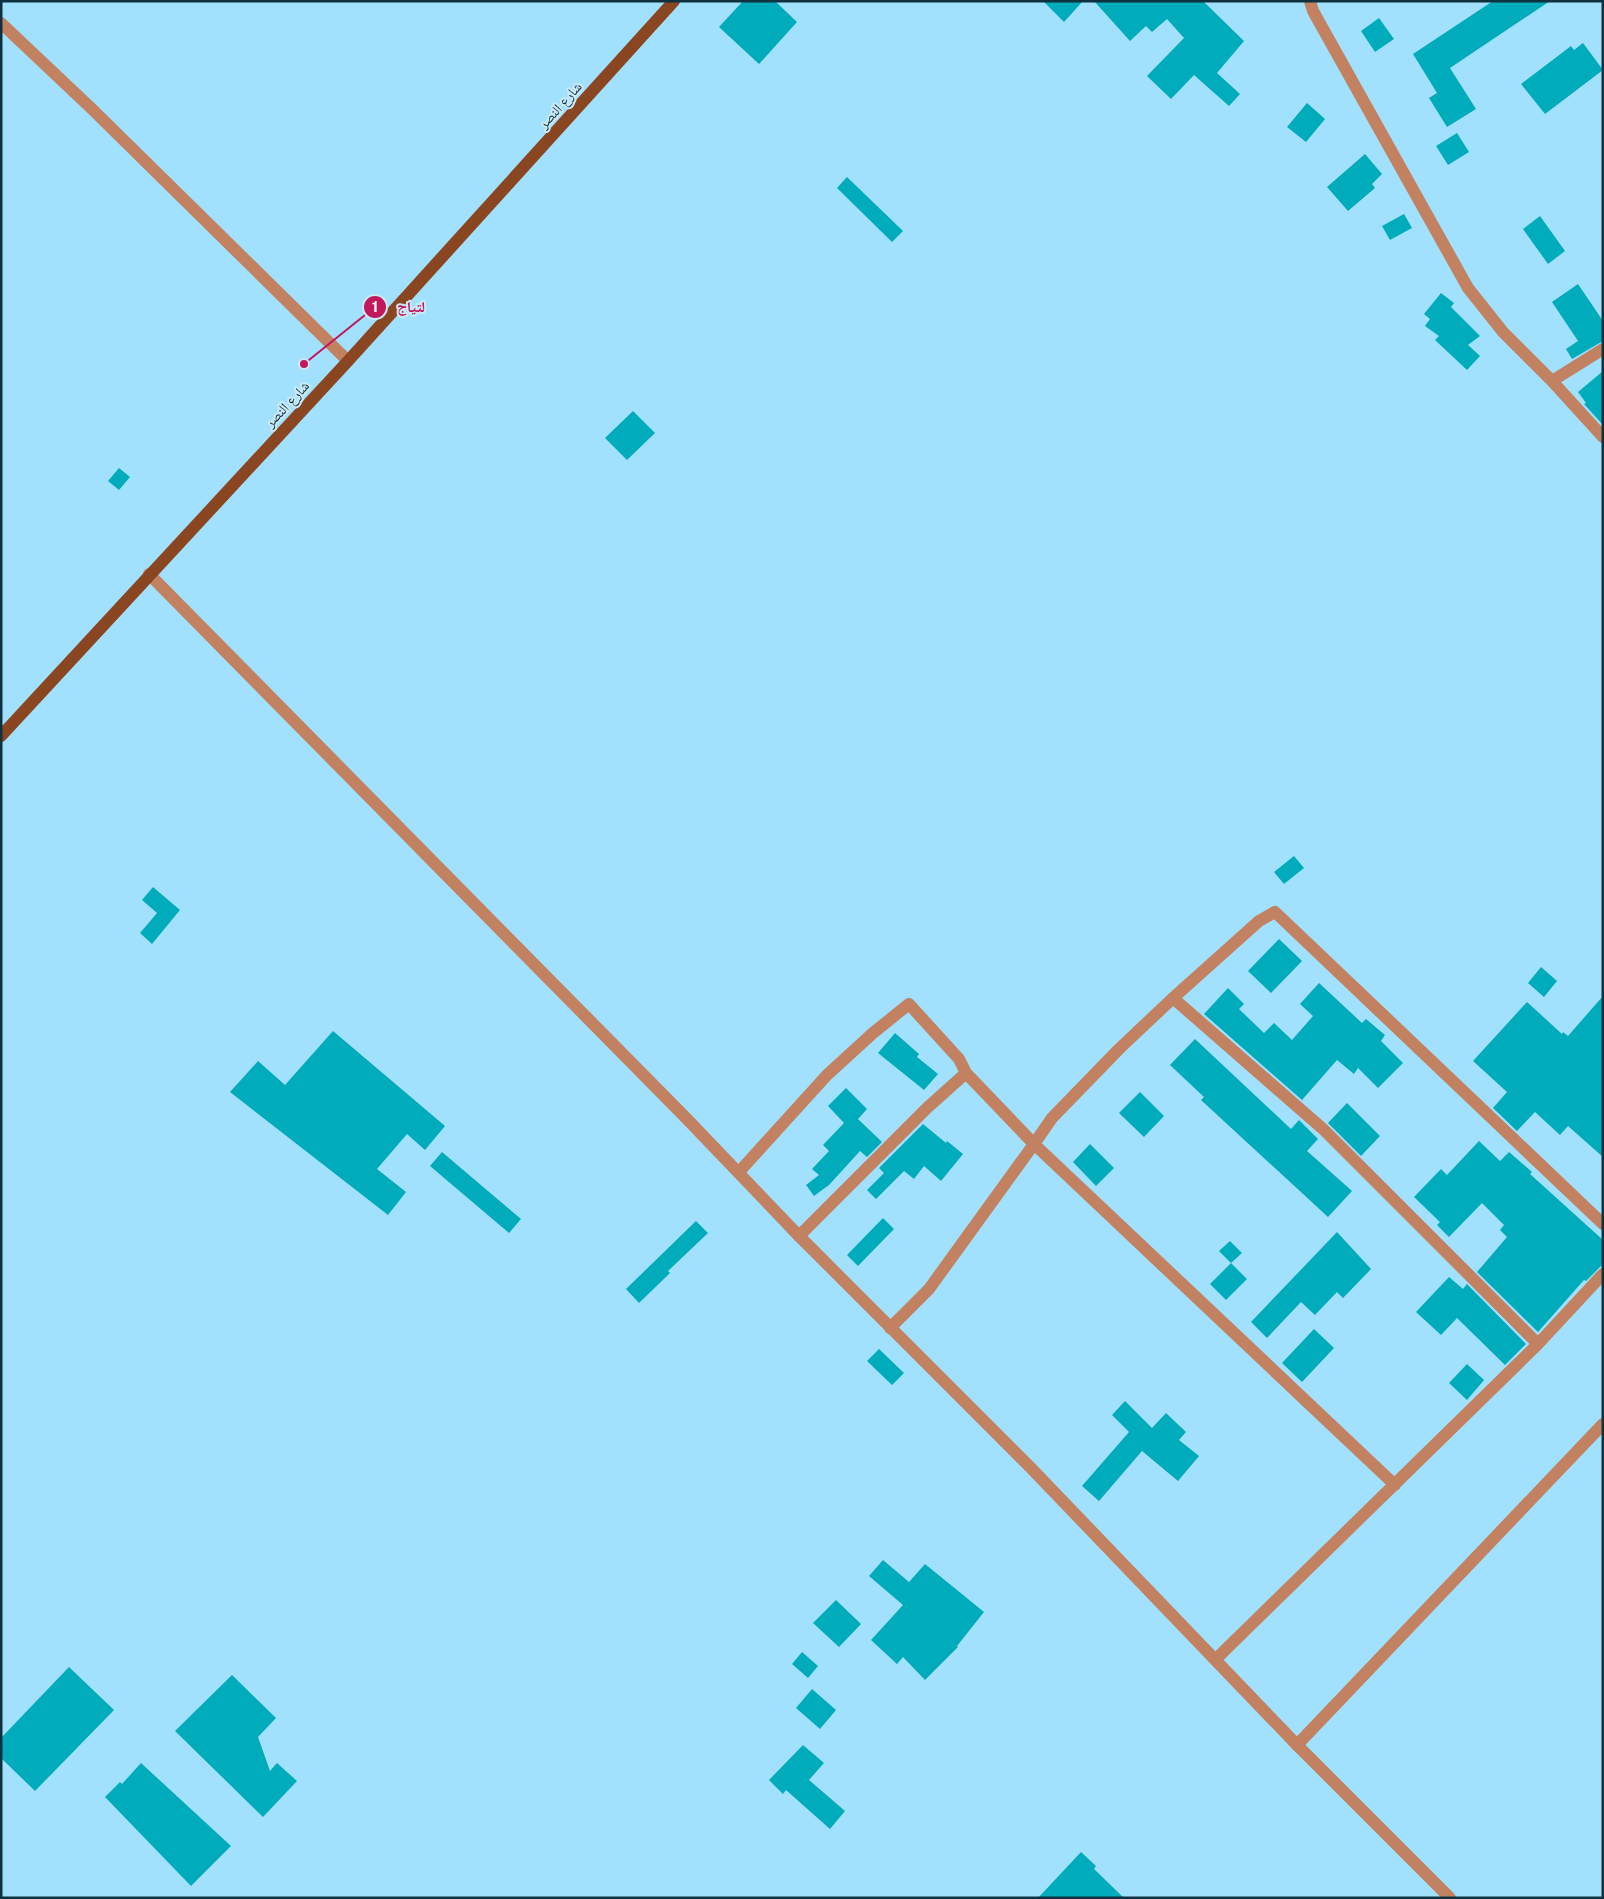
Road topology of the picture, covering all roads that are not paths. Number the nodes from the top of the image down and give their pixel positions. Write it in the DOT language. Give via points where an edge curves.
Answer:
graph roads {
  1 [pos="674,1"];
  2 [pos="1310,1"];
  3 [pos="1,23"];
  4 [pos="1603,349"];
  5 [pos="348,361"];
  6 [pos="1552,381"];
  7 [pos="1603,437"];
  8 [pos="149,574"];
  9 [pos="1,736"];
  10 [pos="1173,998"];
  11 [pos="966,1073"];
  12 [pos="1034,1144"];
  13 [pos="739,1172"];
  14 [pos="1603,1224"];
  15 [pos="799,1236"];
  16 [pos="1603,1274"];
  17 [pos="890,1328"];
  18 [pos="1538,1344"];
  19 [pos="1603,1424"];
  20 [pos="1396,1484"];
  21 [pos="1216,1659"];
  22 [pos="1297,1745"];
  23 [pos="1450,1898"];
  1 -- 5 [label="main road, شارع النصر"];
  2 -- 6 [label="street" via="1468,288 1503,332"];
  3 -- 5 [label="street"];
  4 -- 6 [label="street"];
  5 -- 8 [label="main road, شارع النصر"];
  6 -- 7 [label="street"];
  8 -- 9 [label="main road, شارع النصر"];
  8 -- 13 [label="street"];
  10 -- 12 [label="street" via="1052,1118"];
  10 -- 14 [label="street" via="1259,921 1275,912"];
  10 -- 18 [label="street" via="1323,1128"];
  11 -- 12 [label="street"];
  11 -- 13 [label="street" via="959,1059 909,1004 827,1075"];
  11 -- 15 [label="street"];
  12 -- 17 [label="street" via="928,1289"];
  12 -- 20 [label="street"];
  13 -- 15 [label="street"];
  15 -- 17 [label="street"];
  16 -- 18 [label="street"];
  17 -- 21 [label="street"];
  18 -- 20 [label="street"];
  19 -- 22 [label="street"];
  20 -- 21 [label="street"];
  21 -- 22 [label="street"];
  22 -- 23 [label="street"];
}
